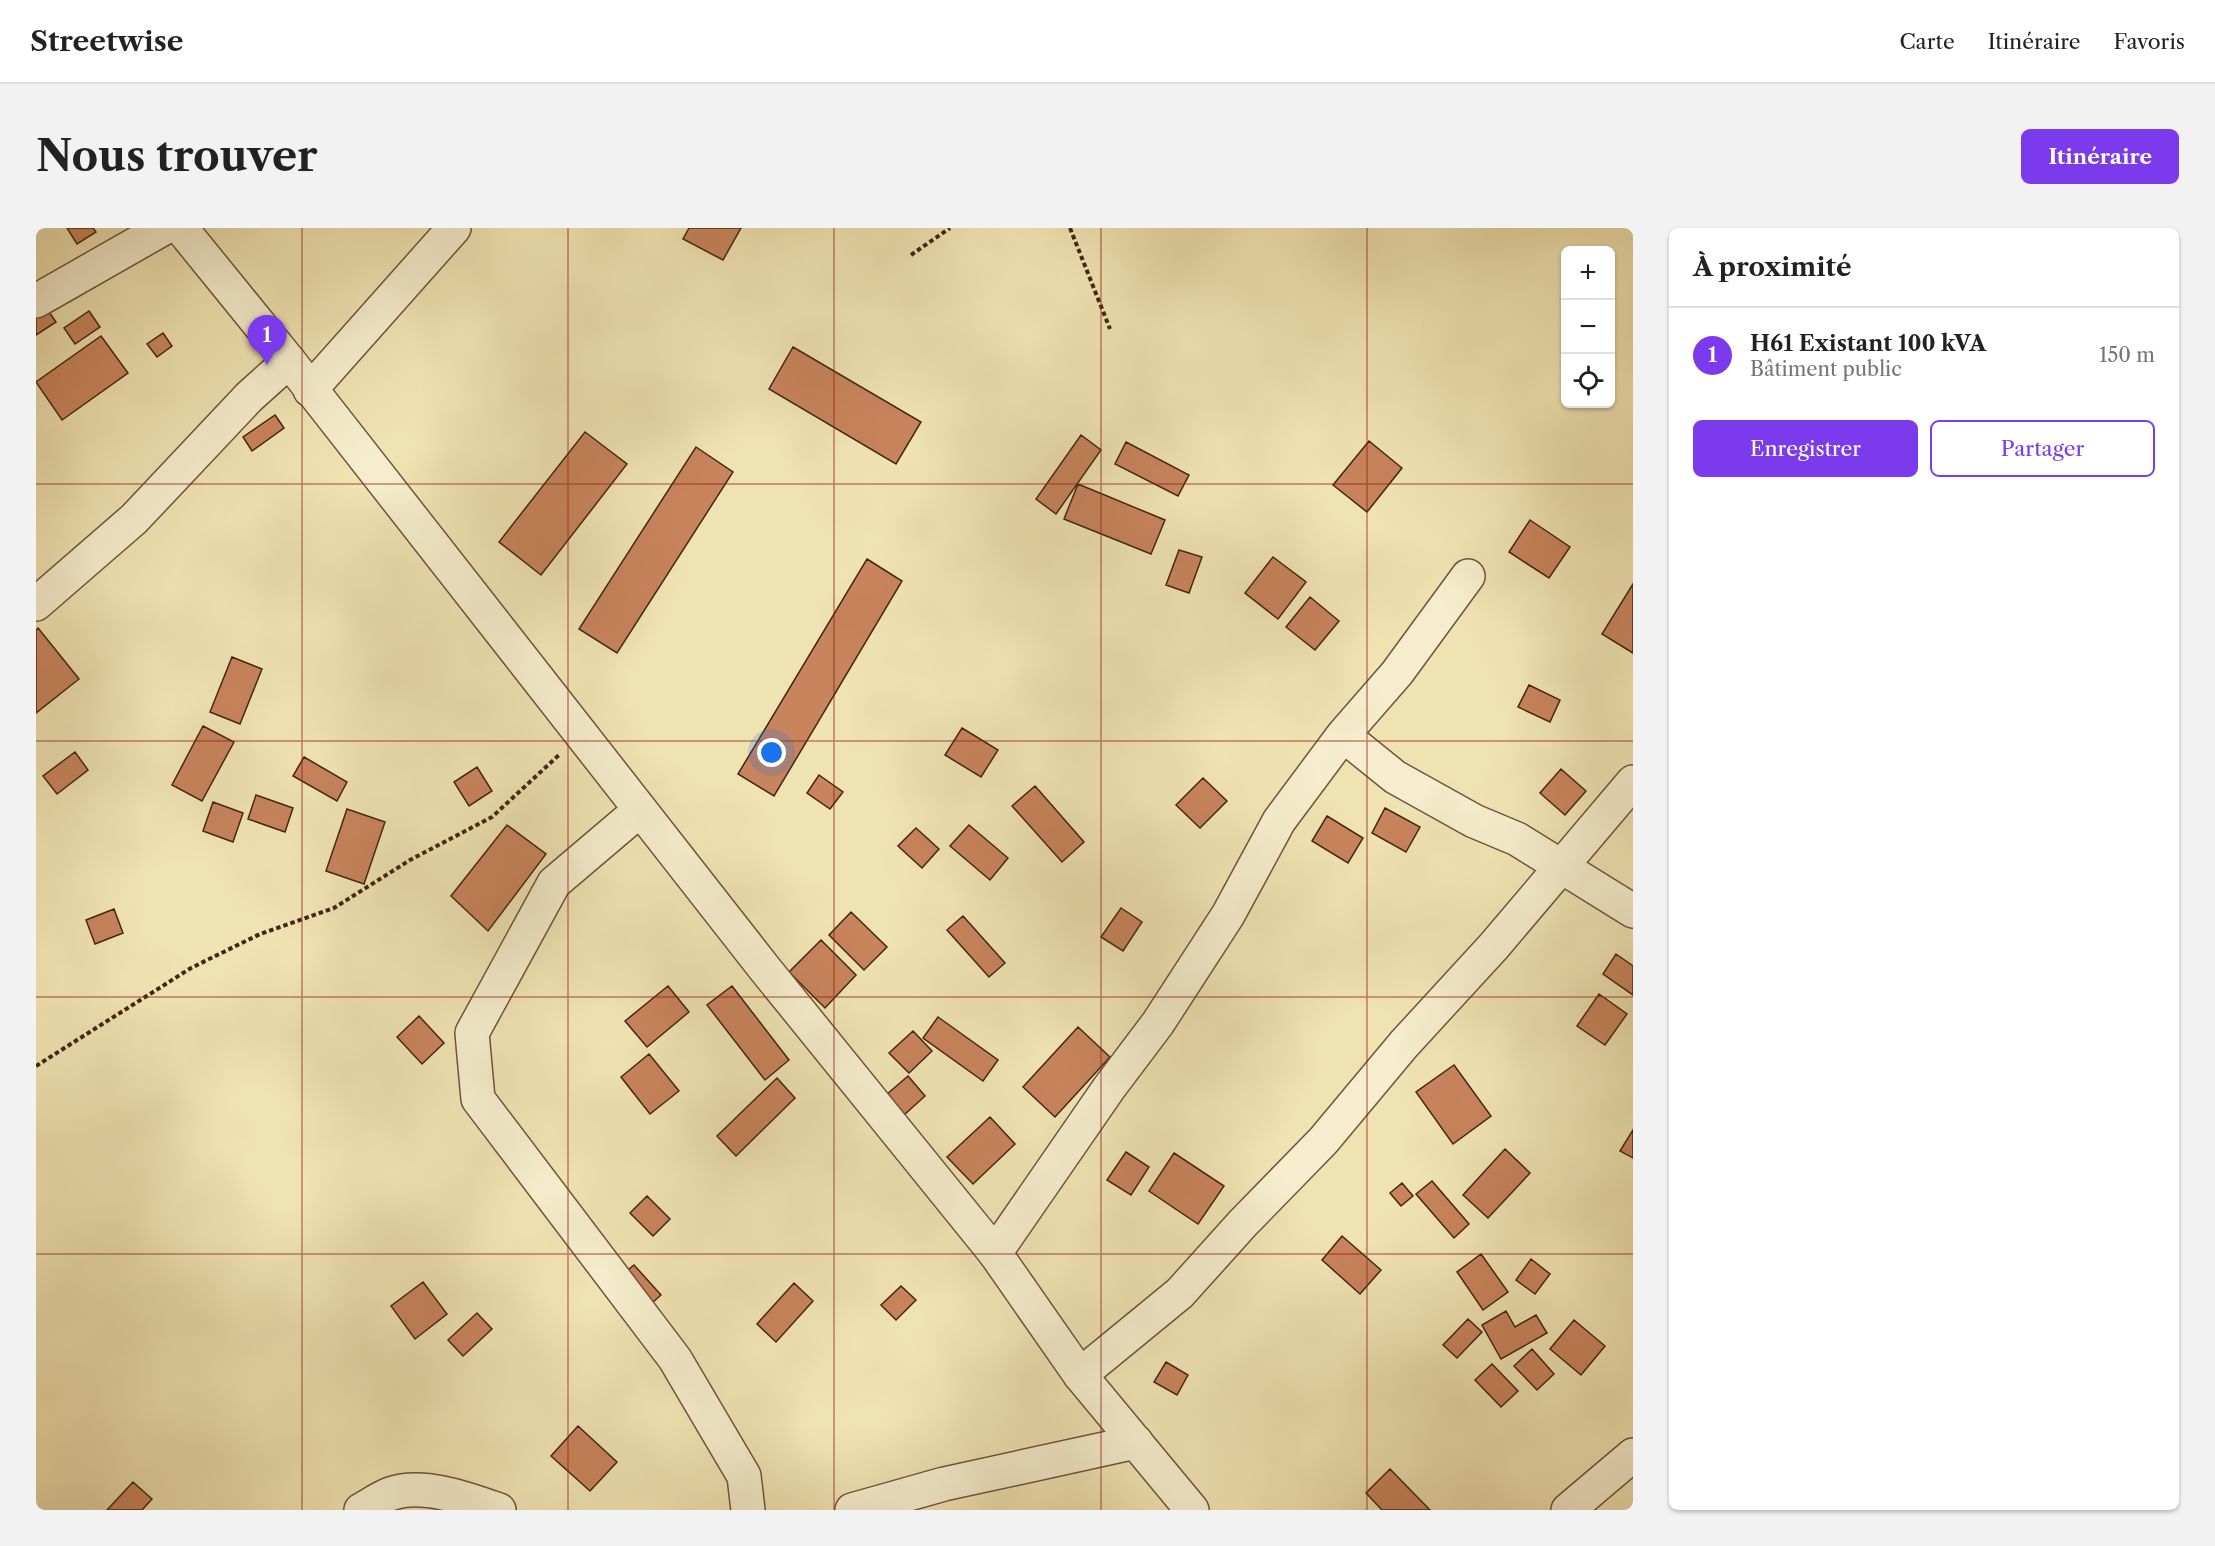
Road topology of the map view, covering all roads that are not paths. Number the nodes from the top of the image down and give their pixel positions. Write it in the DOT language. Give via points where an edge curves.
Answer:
graph roads {
  1 [pos="164,228"];
  2 [pos="181,228"];
  3 [pos="454,228"];
  4 [pos="36,302"];
  5 [pos="289,361"];
  6 [pos="310,390"];
  7 [pos="1468,576"];
  8 [pos="36,604"];
  9 [pos="1344,735"];
  10 [pos="1633,782"];
  11 [pos="640,810"];
  12 [pos="1561,867"];
  13 [pos="1633,911"];
  14 [pos="995,1253"];
  15 [pos="1080,1375"];
  16 [pos="1136,1442"];
  17 [pos="1633,1455"];
  18 [pos="361,1510"];
  19 [pos="499,1510"];
  20 [pos="748,1510"];
  21 [pos="852,1510"];
  22 [pos="1192,1510"];
  23 [pos="1568,1510"];
  1 -- 4 [label="street"];
  2 -- 5 [label="street"];
  3 -- 6 [label="street"];
  5 -- 6 [label="street"];
  5 -- 8 [label="street" via="249,397 134,519"];
  6 -- 11 [label="street"];
  7 -- 9 [label="street" via="1397,673"];
  9 -- 12 [label="street" via="1395,777 1474,821 1517,839"];
  9 -- 14 [label="street" via="1279,821 1228,915 1158,1023"];
  10 -- 12 [label="street"];
  11 -- 14 [label="street"];
  11 -- 20 [label="street" via="554,883 472,1033 478,1099 675,1359 744,1476"];
  12 -- 13 [label="street"];
  12 -- 15 [label="street" via="1323,1141 1180,1293"];
  14 -- 15 [label="street"];
  15 -- 16 [label="street"];
  16 -- 21 [label="street" via="944,1484"];
  16 -- 22 [label="street"];
  17 -- 23 [label="street"];
  18 -- 19 [label="street" via="392,1494 432,1491"];
}
